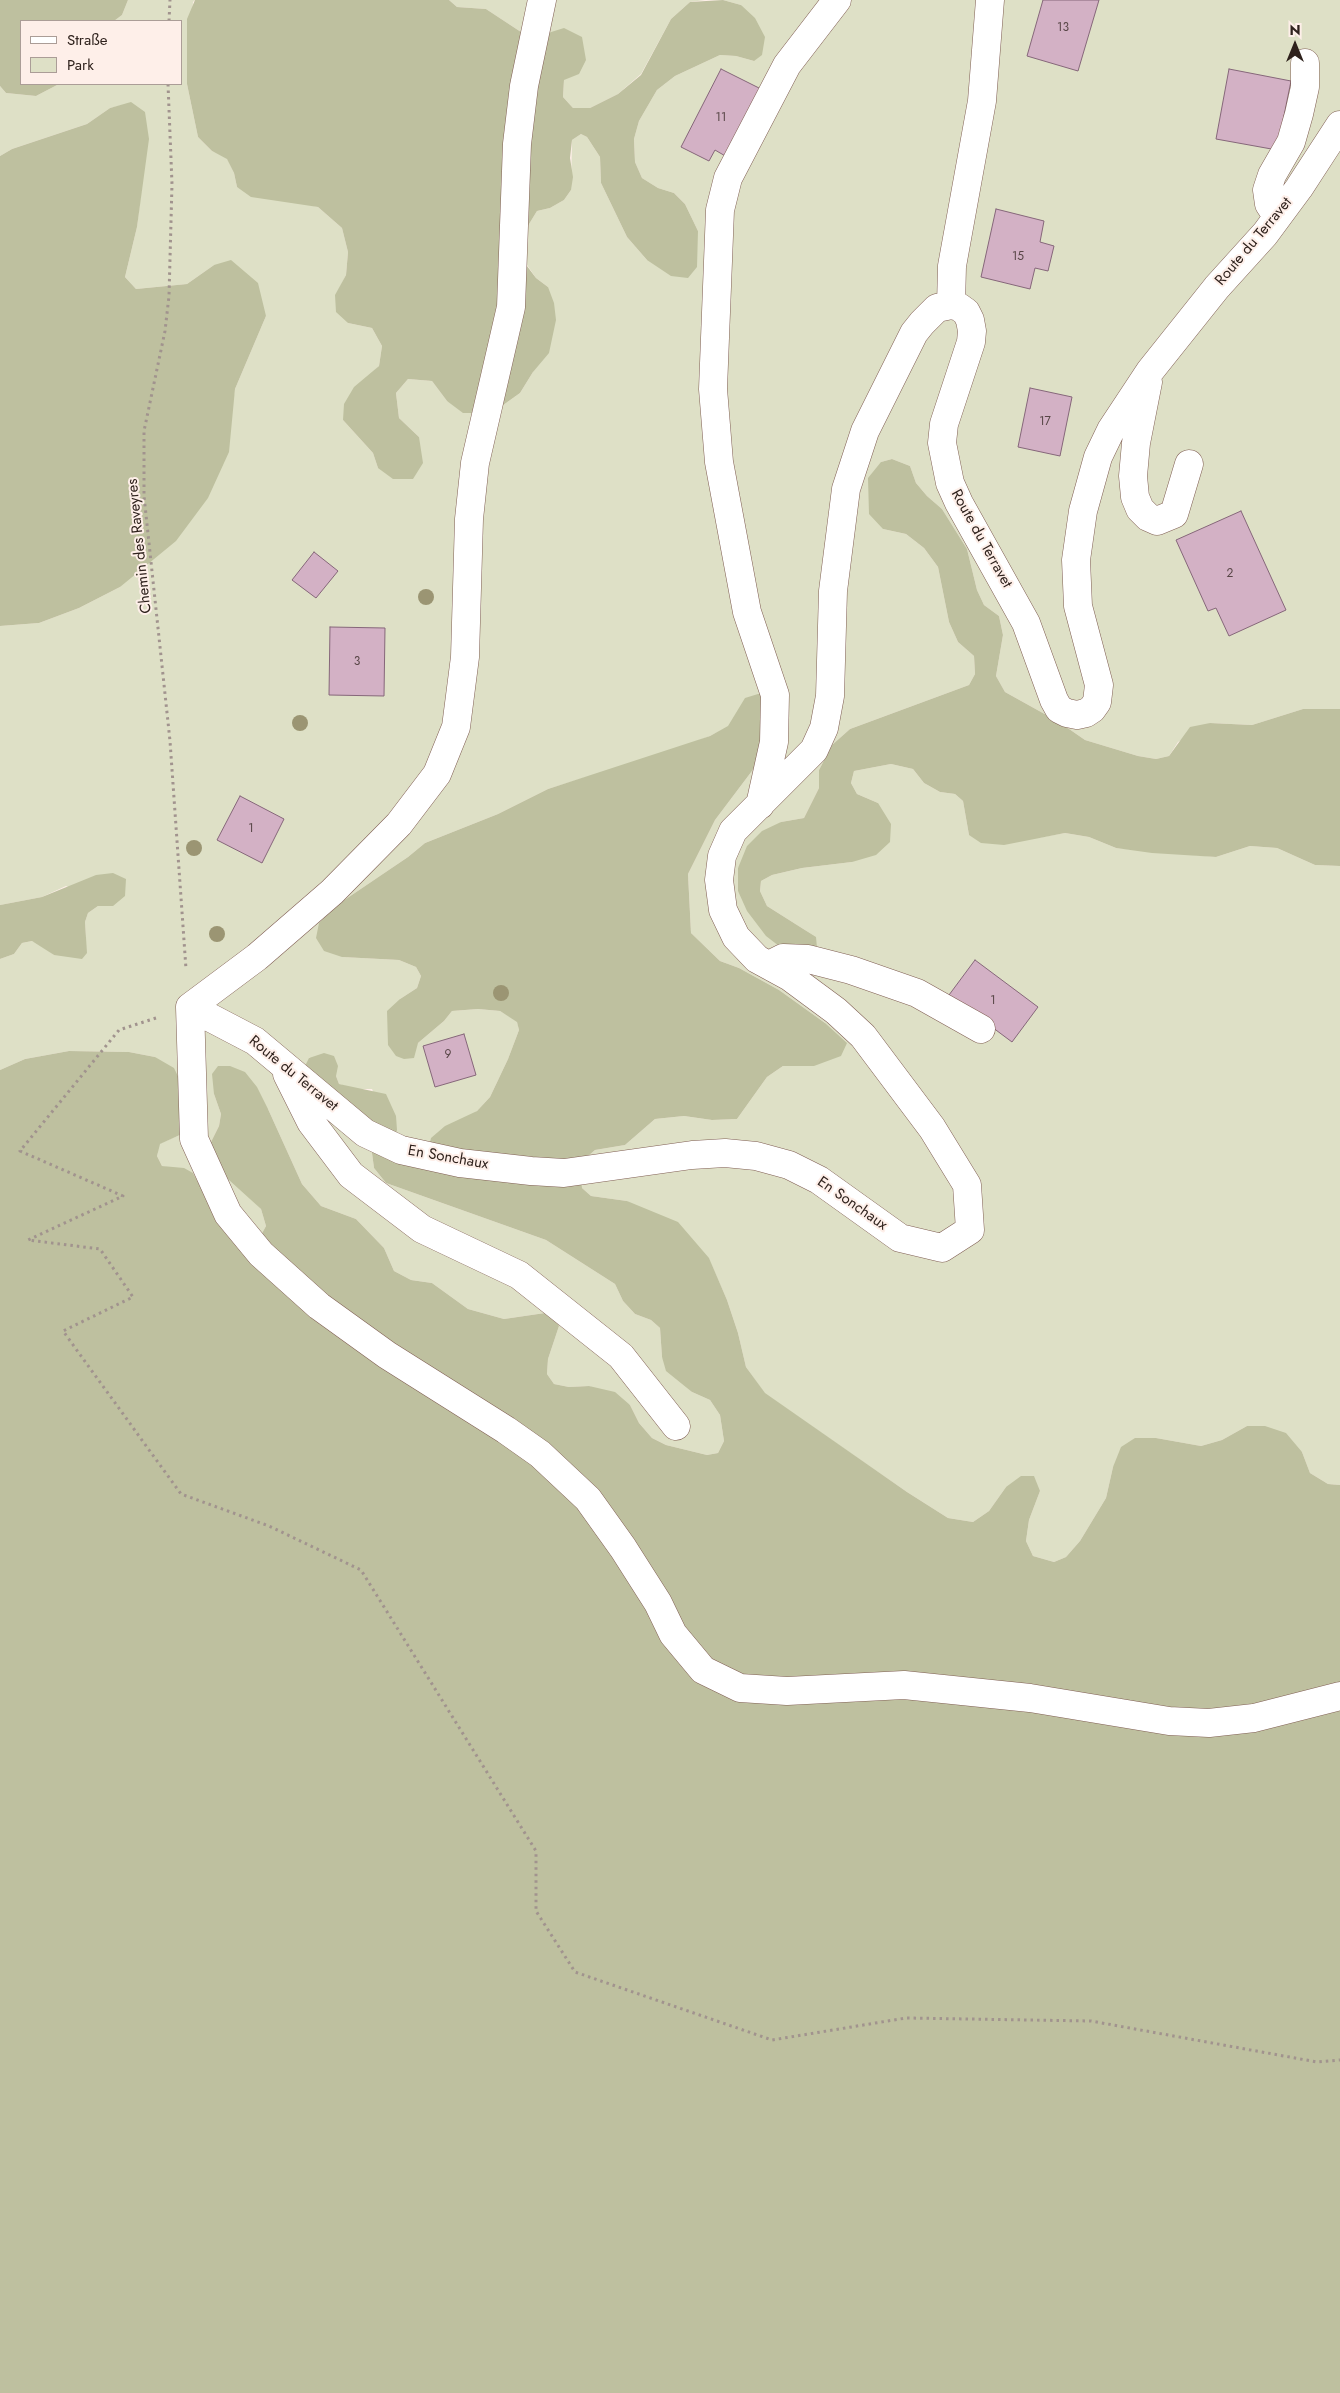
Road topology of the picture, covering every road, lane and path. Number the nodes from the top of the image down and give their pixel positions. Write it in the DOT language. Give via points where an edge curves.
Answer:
graph roads {
  1 [pos="170,0"];
  2 [pos="542,0"];
  3 [pos="837,0"];
  4 [pos="990,0"];
  5 [pos="169,20"];
  6 [pos="1305,63"];
  7 [pos="168,85"];
  8 [pos="1340,125"];
  9 [pos="1278,216"];
  10 [pos="951,305"];
  11 [pos="1150,371"];
  12 [pos="1189,464"];
  13 [pos="760,805"];
  14 [pos="769,966"];
  15 [pos="190,1007"];
  16 [pos="981,1029"];
  17 [pos="283,1066"];
  18 [pos="365,1133"];
  19 [pos="676,1426"];
  20 [pos="1340,1696"];
  21 [pos="1340,2060"];
  1 -- 5 [label="path"];
  2 -- 15 [label="street" via="524,86 517,144 511,307 475,463 469,519 465,658 456,727 438,774 399,824 321,902 257,957"];
  3 -- 13 [label="street" via="787,64 728,178 720,210 713,389 719,462 747,612 775,695 774,742"];
  4 -- 10 [label="street" via="982,101 952,266"];
  6 -- 9 [label="street" via="1300,114 1291,142 1267,190 1269,204"];
  7 -- 15 [label="path, Chemin des Raveyres" via="172,184 169,296 144,431 144,496 170,742"];
  8 -- 9 [label="street, Route du Terravet"];
  9 -- 11 [label="street, Route du Terravet"];
  10 -- 11 [label="street, Route du Terravet" via="966,312 972,331 944,424 942,443 950,483 1026,623 1054,700 1067,714 1086,713 1092,709 1099,695 1096,667 1082,624 1078,598 1076,560 1082,511 1098,457 1111,430"];
  10 -- 13 [label="street" via="937,308 914,333 865,431 846,489 842,516 833,591 830,696 824,728 814,750"];
  11 -- 12 [label="street" via="1133,476 1140,509 1148,518 1157,521 1174,514"];
  13 -- 14 [label="street, En Sonchaux" via="733,831 722,856 719,880 723,910 736,938"];
  14 -- 16 [label="street" via="783,958 808,959 851,970 917,993"];
  14 -- 18 [label="street, En Sonchaux" via="790,977 836,1011 863,1036 932,1128 967,1185 970,1230 942,1248 900,1238 819,1180 790,1165 756,1156 692,1155 564,1173 460,1163 401,1150"];
  15 -- 17 [label="street, Route du Terravet" via="256,1041"];
  15 -- 20 [label="street" via="194,1139 228,1214 261,1254 319,1306 387,1355 533,1449 588,1499 658,1602 673,1634 703,1670 740,1688 787,1691 904,1685 1030,1698 1170,1721 1209,1723 1254,1718"];
  15 -- 21 [label="path" via="119,1030 20,1152 123,1196 28,1240 100,1249 133,1297 63,1331 181,1494 269,1526 361,1570 536,1851 536,1911 575,1972 772,2040 906,2018 1091,2021 1317,2062"];
  17 -- 18 [label="street, Route du Terravet"];
  17 -- 19 [label="street" via="311,1122 351,1175 422,1229 519,1275 621,1356"];
}
